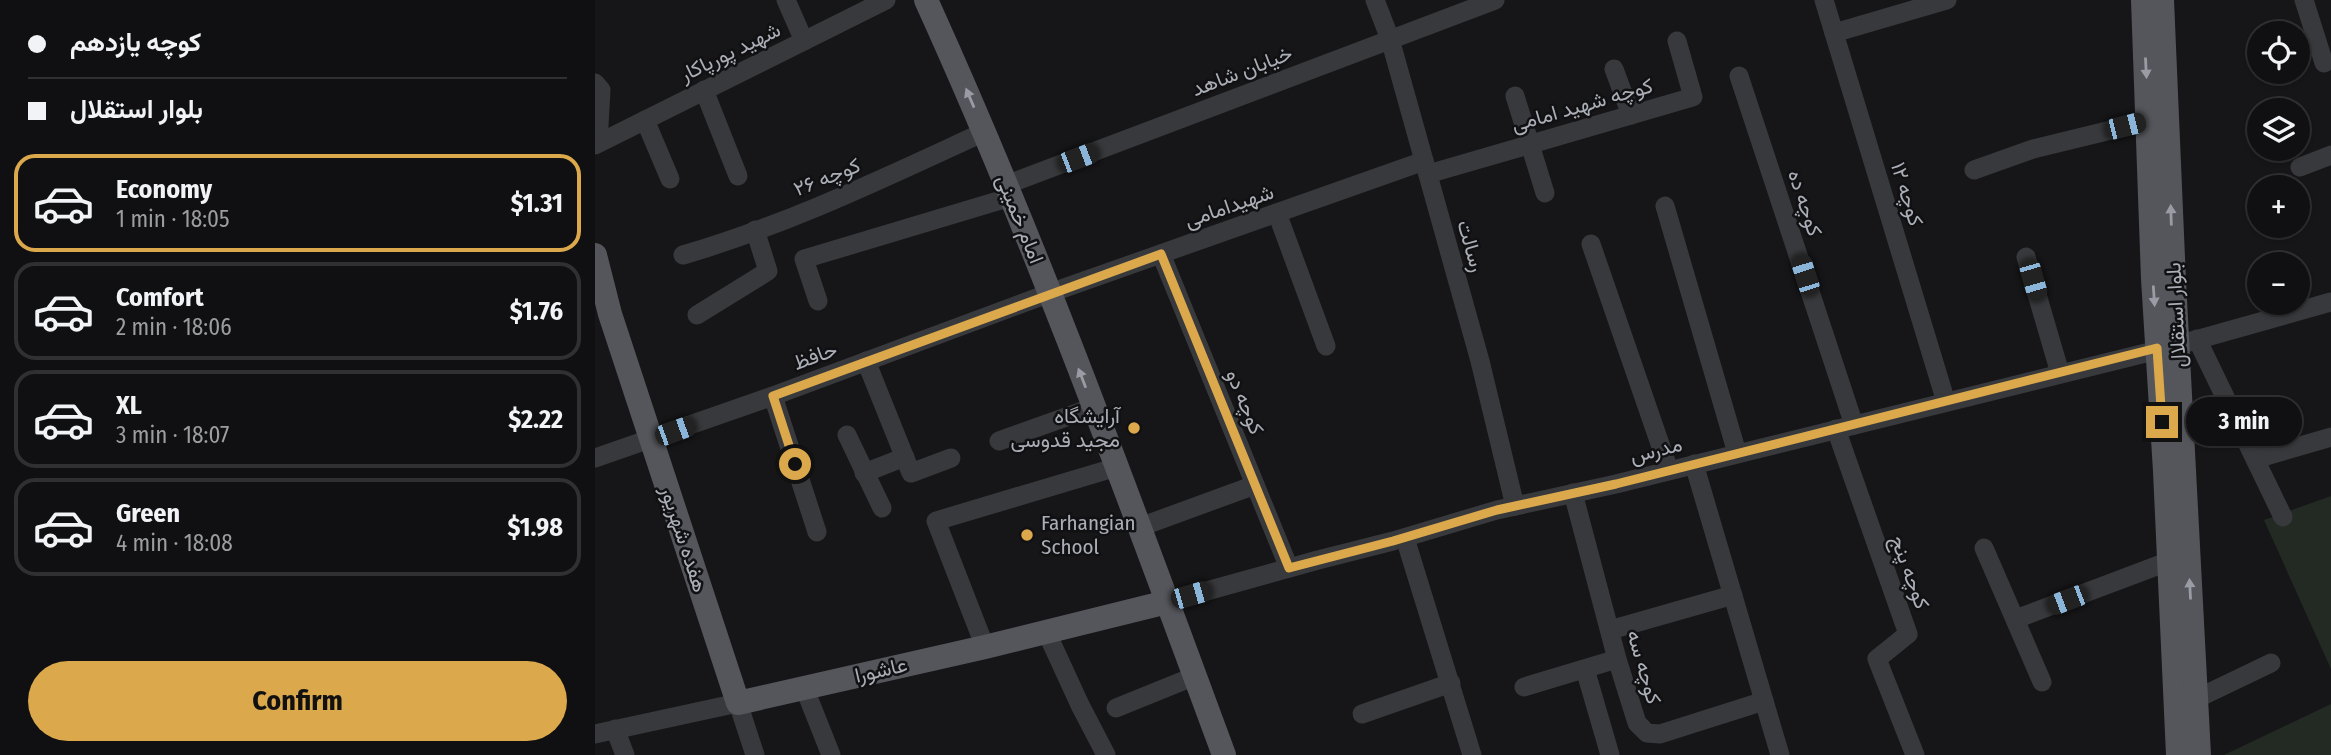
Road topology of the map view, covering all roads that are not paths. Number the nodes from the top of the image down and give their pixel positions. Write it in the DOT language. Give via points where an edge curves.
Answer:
graph roads {
  1 [pos="786,0"];
  2 [pos="886,0"];
  3 [pos="926,0"];
  4 [pos="1375,0"];
  5 [pos="1495,0"];
  6 [pos="1824,0"];
  7 [pos="1947,0"];
  8 [pos="2143,0"];
  9 [pos="2162,0"];
  10 [pos="2304,0"];
  11 [pos="1834,33"];
  12 [pos="1390,39"];
  13 [pos="804,41"];
  14 [pos="1677,41"];
  15 [pos="2324,63"];
  16 [pos="1614,69"];
  17 [pos="1739,76"];
  18 [pos="598,86"];
  19 [pos="704,90"];
  20 [pos="1515,96"];
  21 [pos="1631,115"];
  22 [pos="645,120"];
  23 [pos="2148,121"];
  24 [pos="984,132"];
  25 [pos="597,144"];
  26 [pos="1529,144"];
  27 [pos="2331,155"];
  28 [pos="2300,167"];
  29 [pos="1426,168"];
  30 [pos="1974,170"];
  31 [pos="738,176"];
  32 [pos="670,179"];
  33 [pos="1008,191"];
  34 [pos="1545,193"];
  35 [pos="1664,206"];
  36 [pos="1277,213"];
  37 [pos="755,230"];
  38 [pos="1591,244"];
  39 [pos="1161,254"];
  40 [pos="595,255"];
  41 [pos="683,255"];
  42 [pos="2026,257"];
  43 [pos="1050,293"];
  44 [pos="818,301"];
  45 [pos="2331,302"];
  46 [pos="697,315"];
  47 [pos="2178,344"];
  48 [pos="1326,346"];
  49 [pos="866,361"];
  50 [pos="2060,373"];
  51 [pos="773,396"];
  52 [pos="1946,402"];
  53 [pos="1094,407"];
  54 [pos="1845,427"];
  55 [pos="846,435"];
  56 [pos="2331,437"];
  57 [pos="651,439"];
  58 [pos="999,441"];
  59 [pos="1737,453"];
  60 [pos="905,457"];
  61 [pos="595,458"];
  62 [pos="951,458"];
  63 [pos="2256,459"];
  64 [pos="1694,464"];
  65 [pos="1117,467"];
  66 [pos="1669,470"];
  67 [pos="864,473"];
  68 [pos="1255,485"];
  69 [pos="1573,493"];
  70 [pos="2166,495"];
  71 [pos="1515,506"];
  72 [pos="882,508"];
  73 [pos="2283,517"];
  74 [pos="1140,527"];
  75 [pos="817,532"];
  76 [pos="1405,538"];
  77 [pos="1984,548"];
  78 [pos="2168,562"];
  79 [pos="1289,568"];
  80 [pos="1733,595"];
  81 [pos="1167,602"];
  82 [pos="2016,619"];
  83 [pos="1609,630"];
  84 [pos="1046,631"];
  85 [pos="985,647"];
  86 [pos="1617,659"];
  87 [pos="2271,663"];
  88 [pos="1585,670"];
  89 [pos="1195,676"];
  90 [pos="1451,682"];
  91 [pos="2042,682"];
  92 [pos="804,687"];
  93 [pos="1524,687"];
  94 [pos="2196,699"];
  95 [pos="1764,701"];
  96 [pos="738,703"];
  97 [pos="1116,708"];
  98 [pos="1362,714"];
  99 [pos="614,729"];
  100 [pos="595,734"];
  101 [pos="625,755"];
  102 [pos="755,755"];
  103 [pos="831,755"];
  104 [pos="1107,755"];
  105 [pos="1224,755"];
  106 [pos="1472,755"];
  107 [pos="1610,755"];
  108 [pos="1780,755"];
  109 [pos="1915,755"];
  110 [pos="2178,755"];
  111 [pos="2183,755"];
  112 [pos="2199,755"];
  1 -- 13 [label="street"];
  2 -- 13 [label="street, شهید پورپاکار"];
  24 -- 3 [label="main road, امام خمینی, one-way"];
  4 -- 12 [label="street, رسالت"];
  5 -- 12 [label="street, خیابان شاهد"];
  6 -- 11 [label="street, کوچه ۱۲"];
  7 -- 11 [label="street"];
  8 -- 23 [label="main road, بلوار استقلال, one-way"];
  47 -- 9 [label="main road, بلوار استقلال, one-way"];
  10 -- 15 [label="street"];
  11 -- 52 [label="street, کوچه ۱۲"];
  12 -- 29 [label="street, رسالت"];
  12 -- 33 [label="street, خیابان شاهد"];
  13 -- 19 [label="street, شهید پورپاکار"];
  14 -- 21 [label="street, کوچه شهید امامی" via="1693,97"];
  16 -- 21 [label="street"];
  17 -- 54 [label="street, کوچه ده"];
  18 -- 25 [label="street"];
  19 -- 22 [label="street, شهید پورپاکار"];
  19 -- 31 [label="street"];
  20 -- 26 [label="street"];
  21 -- 26 [label="street, کوچه شهید امامی"];
  22 -- 25 [label="street, شهید پورپاکار"];
  22 -- 32 [label="street"];
  23 -- 30 [label="street" via="2033,149"];
  23 -- 47 [label="main road, بلوار استقلال, one-way"];
  24 -- 33 [label="main road, امام خمینی"];
  24 -- 37 [label="street, کوچه ۲۶" via="859,190"];
  26 -- 29 [label="street, کوچه شهید امامی"];
  26 -- 34 [label="street"];
  27 -- 28 [label="street"];
  29 -- 36 [label="street, شهیدامامی"];
  29 -- 71 [label="street, رسالت"];
  33 -- 43 [label="main road, امام خمینی"];
  33 -- 44 [label="street, خیابان شاهد" via="804,259"];
  35 -- 59 [label="street"];
  36 -- 39 [label="street, شهیدامامی"];
  36 -- 48 [label="street"];
  37 -- 41 [label="street, کوچه ۲۶"];
  37 -- 46 [label="street" via="768,271"];
  38 -- 66 [label="street"];
  39 -- 43 [label="street, شهیدامامی"];
  39 -- 68 [label="street, کوچه دو"];
  40 -- 57 [label="main road, هفده شهریور"];
  42 -- 50 [label="street"];
  43 -- 49 [label="street, حافظ"];
  53 -- 43 [label="main road, امام خمینی, one-way"];
  45 -- 47 [label="street, مدرس"];
  47 -- 50 [label="street, مدرس"];
  47 -- 63 [label="street"];
  47 -- 70 [label="main road, بلوار استقلال"];
  94 -- 47 [label="main road, بلوار استقلال, one-way"];
  49 -- 51 [label="street, حافظ"];
  49 -- 60 [label="street"];
  50 -- 52 [label="street, مدرس"];
  51 -- 57 [label="street, حافظ"];
  51 -- 75 [label="street"];
  52 -- 54 [label="street, مدرس"];
  53 -- 58 [label="street"];
  53 -- 65 [label="main road, امام خمینی"];
  54 -- 59 [label="street, مدرس"];
  54 -- 109 [label="street, کوچه پنج" via="1908,634 1877,659"];
  55 -- 67 [label="street"];
  56 -- 63 [label="street"];
  57 -- 61 [label="street, حافظ"];
  57 -- 96 [label="main road, هفده شهریور"];
  59 -- 64 [label="street, مدرس"];
  60 -- 62 [label="street" via="911,473"];
  60 -- 67 [label="street"];
  63 -- 73 [label="street"];
  64 -- 66 [label="street, مدرس"];
  64 -- 80 [label="street"];
  65 -- 74 [label="main road, امام خمینی"];
  65 -- 85 [label="street" via="936,521"];
  66 -- 69 [label="street, مدرس"];
  67 -- 72 [label="street"];
  68 -- 74 [label="street"];
  68 -- 79 [label="street, کوچه دو"];
  69 -- 71 [label="street, مدرس"];
  69 -- 83 [label="street, کوچه سه"];
  70 -- 78 [label="main road, بلوار استقلال"];
  70 -- 111 [label="street"];
  71 -- 76 [label="street, مدرس"];
  74 -- 81 [label="main road, امام خمینی"];
  76 -- 79 [label="street, مدرس"];
  76 -- 90 [label="street"];
  77 -- 82 [label="street"];
  78 -- 82 [label="street"];
  78 -- 110 [label="main road, بلوار استقلال"];
  79 -- 81 [label="street, مدرس"];
  80 -- 83 [label="street"];
  80 -- 95 [label="street"];
  81 -- 84 [label="main road, عاشورا"];
  81 -- 89 [label="main road, امام خمینی"];
  82 -- 91 [label="street"];
  83 -- 86 [label="street, کوچه سه"];
  84 -- 85 [label="main road, عاشورا"];
  84 -- 104 [label="street"];
  85 -- 92 [label="main road, عاشورا"];
  86 -- 88 [label="street"];
  86 -- 95 [label="street, کوچه سه" via="1637,723 1647,733 1660,734"];
  87 -- 94 [label="street"];
  88 -- 93 [label="street"];
  88 -- 107 [label="street"];
  89 -- 97 [label="street"];
  89 -- 105 [label="main road, امام خمینی"];
  90 -- 98 [label="street"];
  90 -- 106 [label="street"];
  92 -- 96 [label="main road, عاشورا"];
  92 -- 103 [label="street"];
  94 -- 112 [label="main road, بلوار استقلال"];
  95 -- 108 [label="street"];
  96 -- 99 [label="street, عاشورا"];
  96 -- 102 [label="street"];
  99 -- 100 [label="street, عاشورا"];
  99 -- 101 [label="street"];
}
